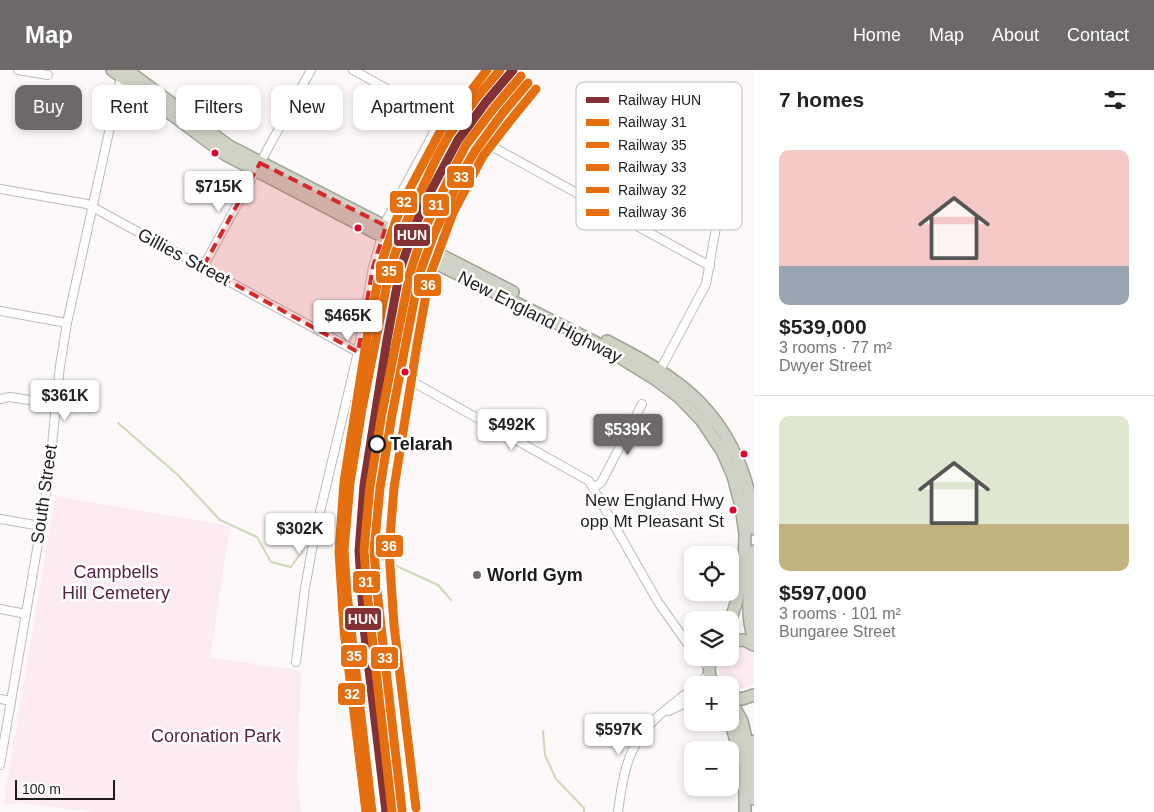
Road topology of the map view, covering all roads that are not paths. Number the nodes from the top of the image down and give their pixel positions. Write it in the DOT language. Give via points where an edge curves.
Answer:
graph roads {
  1 [pos="18,70"];
  2 [pos="312,70"];
  3 [pos="352,70"];
  4 [pos="120,72"];
  5 [pos="48,75"];
  6 [pos="491,146"];
  7 [pos="257,167"];
  8 [pos="0,189"];
  9 [pos="576,193"];
  10 [pos="93,208"];
  11 [pos="644,230"];
  12 [pos="716,230"];
  13 [pos="389,233"];
  14 [pos="436,257"];
  15 [pos="710,266"];
  16 [pos="203,267"];
  17 [pos="0,311"];
  18 [pos="68,323"];
  19 [pos="358,352"];
  20 [pos="657,375"];
  21 [pos="0,399"];
  22 [pos="55,404"];
  23 [pos="642,404"];
  24 [pos="594,487"];
  25 [pos="748,489"];
  26 [pos="754,503"];
  27 [pos="0,519"];
  28 [pos="41,526"];
  29 [pos="754,529"];
  30 [pos="754,562"];
  31 [pos="0,609"];
  32 [pos="734,611"];
  33 [pos="26,614"];
  34 [pos="684,637"];
  35 [pos="754,639"];
  36 [pos="739,640"];
  37 [pos="754,644"];
  38 [pos="296,662"];
  39 [pos="754,695"];
  40 [pos="684,696"];
  41 [pos="0,699"];
  42 [pos="739,699"];
  43 [pos="11,701"];
  44 [pos="684,704"];
  45 [pos="739,716"];
  46 [pos="658,717"];
  47 [pos="733,731"];
  48 [pos="754,741"];
  49 [pos="0,765"];
  50 [pos="748,805"];
  51 [pos="618,812"];
  1 -- 5 [label="street"];
  2 -- 7 [label="street"];
  3 -- 13 [label="street" via="427,111 435,121 431,138 388,219"];
  4 -- 7 [label="highway, New England Highway" via="226,155"];
  4 -- 10 [label="street, South Street"];
  6 -- 9 [label="street"];
  7 -- 13 [label="highway, New England Highway"];
  7 -- 16 [label="street"];
  8 -- 10 [label="street, Gillies Street" via="87,204"];
  10 -- 16 [label="street, Gillies Street"];
  10 -- 18 [label="street, South Street"];
  11 -- 15 [label="street"];
  12 -- 15 [label="street"];
  13 -- 14 [label="highway, New England Highway"];
  13 -- 19 [label="street" via="373,268"];
  14 -- 20 [label="highway, New England Highway" via="614,345"];
  14 -- 24 [label="street" via="411,370 413,382 585,478"];
  15 -- 20 [label="street" via="706,284"];
  16 -- 19 [label="street, Gillies Street"];
  17 -- 18 [label="street"];
  18 -- 22 [label="street, South Street"];
  19 -- 38 [label="street" via="315,533"];
  20 -- 25 [label="highway, New England Highway" via="689,392 704,406 736,455"];
  20 -- 32 [label="highway, New England Highway" via="709,430 728,462 737,489 745,534 744,564"];
  21 -- 22 [label="street"];
  22 -- 28 [label="street, South Street"];
  23 -- 24 [label="street" via="601,483"];
  24 -- 34 [label="street" via="658,602"];
  25 -- 26 [label="highway"];
  25 -- 29 [label="highway, New England Highway"];
  27 -- 28 [label="street"];
  28 -- 33 [label="street, South Street"];
  30 -- 35 [label="highway" via="749,610"];
  31 -- 33 [label="street"];
  33 -- 43 [label="street, South Street"];
  36 -- 37 [label="highway"];
  39 -- 42 [label="highway"];
  40 -- 46 [label="street"];
  41 -- 43 [label="street"];
  43 -- 49 [label="street, South Street"];
  44 -- 46 [label="street"];
  45 -- 50 [label="highway" via="744,734"];
  46 -- 51 [label="street" via="636,743 624,778"];
  47 -- 50 [label="highway" via="740,780"];
  48 -- 50 [label="highway"];
}
